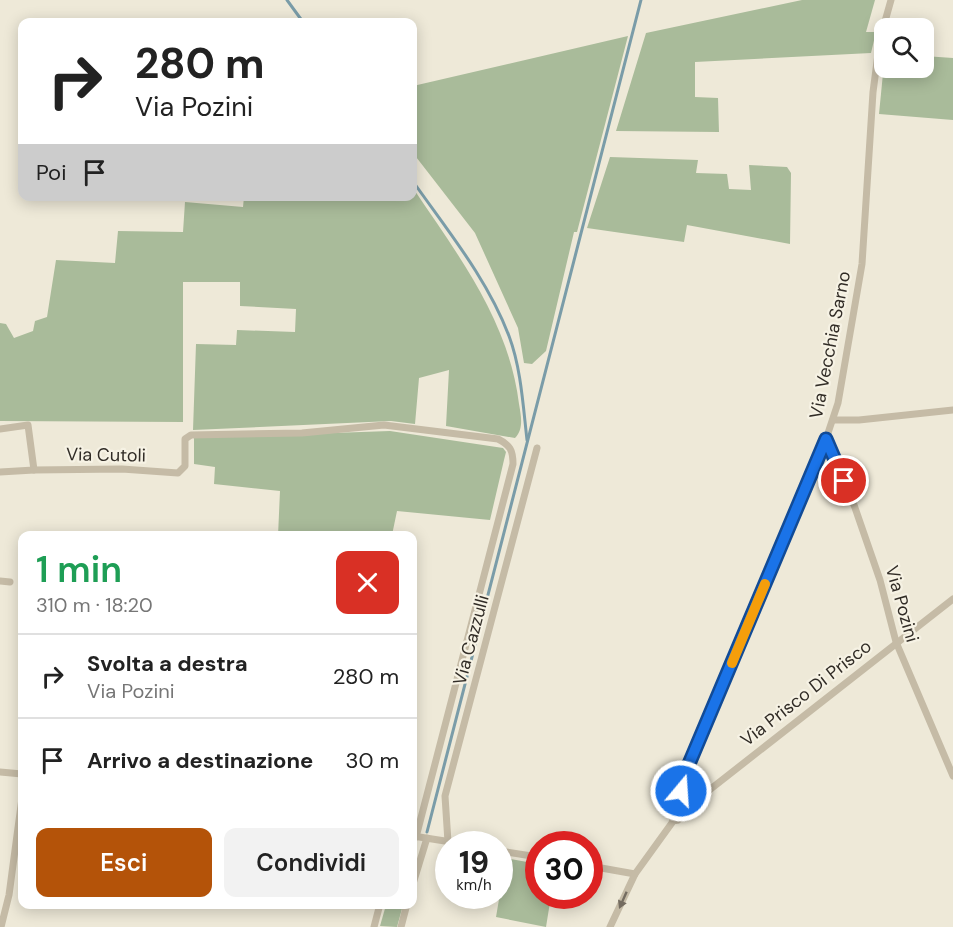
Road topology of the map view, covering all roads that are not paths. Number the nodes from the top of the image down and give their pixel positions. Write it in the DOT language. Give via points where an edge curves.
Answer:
graph roads {
  1 [pos="891,0"];
  2 [pos="953,410"];
  3 [pos="833,420"];
  4 [pos="0,429"];
  5 [pos="826,439"];
  6 [pos="537,448"];
  7 [pos="34,470"];
  8 [pos="0,472"];
  9 [pos="0,581"];
  10 [pos="10,582"];
  11 [pos="953,599"];
  12 [pos="896,642"];
  13 [pos="0,772"];
  14 [pos="18,774"];
  15 [pos="953,776"];
  16 [pos="677,812"];
  17 [pos="417,825"];
  18 [pos="18,828"];
  19 [pos="447,831"];
  20 [pos="417,836"];
  21 [pos="427,838"];
  22 [pos="435,840"];
  23 [pos="603,868"];
  24 [pos="417,871"];
  25 [pos="634,874"];
  26 [pos="379,909"];
  27 [pos="406,909"];
  28 [pos="1,927"];
  29 [pos="375,927"];
  30 [pos="401,927"];
  31 [pos="610,927"];
  1 -- 3 [label="street, Via Vecchia Sarno" via="880,39 873,92 862,264"];
  2 -- 3 [label="street"];
  3 -- 5 [label="street, Via Vecchia Sarno"];
  4 -- 7 [label="street" via="27,425"];
  5 -- 12 [label="street, Via Pozini" via="880,580"];
  5 -- 16 [label="street, Via Vecchia Sarno" via="686,771"];
  6 -- 19 [label="street, Via Cazzulli" via="445,796"];
  7 -- 8 [label="street, Via Cutoli"];
  7 -- 17 [label="street, Via Cutoli" via="122,468 178,473 185,466 185,439 191,435 302,433 384,425 498,439 507,444 513,452 513,464"];
  9 -- 10 [label="street"];
  11 -- 12 [label="street, Via Prisco Di Prisco"];
  12 -- 15 [label="street, Via Pozini"];
  12 -- 16 [label="street, Via Prisco Di Prisco"];
  13 -- 14 [label="street"];
  16 -- 25 [label="street, Via Vecchia Sarno" via="671,815 674,820"];
  18 -- 28 [label="street"];
  20 -- 21 [label="street"];
  21 -- 22 [label="street"];
  21 -- 24 [label="street"];
  23 -- 25 [label="street"];
  25 -- 31 [label="street, one-way"];
  26 -- 29 [label="street"];
  27 -- 30 [label="street"];
}
